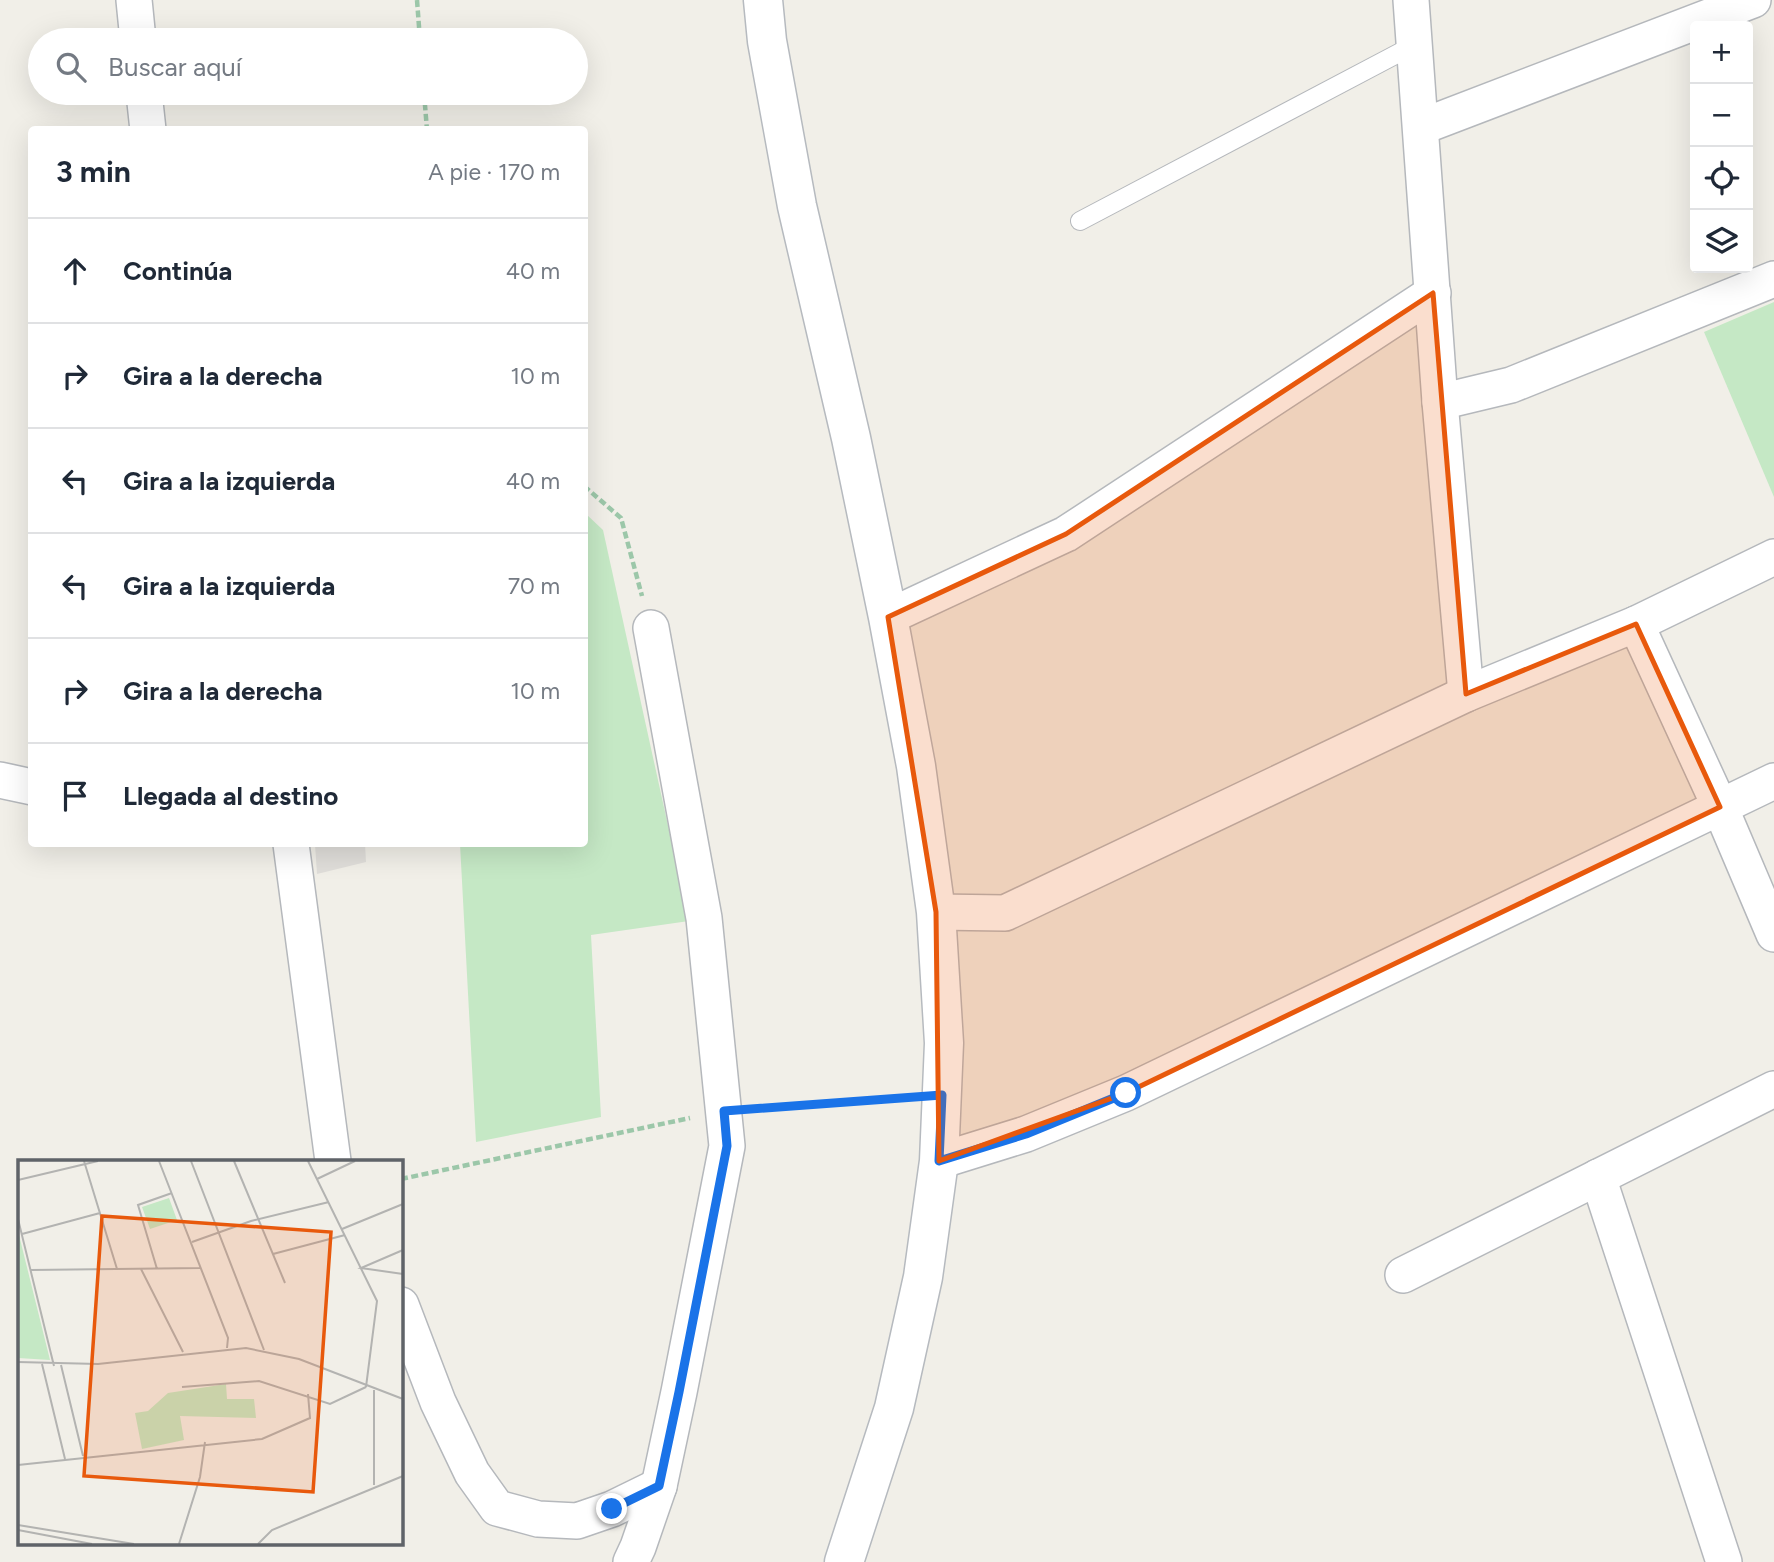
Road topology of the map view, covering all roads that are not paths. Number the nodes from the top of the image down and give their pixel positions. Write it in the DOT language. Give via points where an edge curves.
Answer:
graph roads {
  1 [pos="134,0"];
  2 [pos="763,0"];
  3 [pos="1410,0"];
  4 [pos="1753,0"];
  5 [pos="137,28"];
  6 [pos="1414,45"];
  7 [pos="145,105"];
  8 [pos="148,126"];
  9 [pos="1421,127"];
  10 [pos="1080,221"];
  11 [pos="1774,279"];
  12 [pos="1433,293"];
  13 [pos="1440,402"];
  14 [pos="1774,557"];
  15 [pos="888,617"];
  16 [pos="1636,624"];
  17 [pos="651,628"];
  18 [pos="1466,694"];
  19 [pos="0,780"];
  20 [pos="1774,781"];
  21 [pos="28,787"];
  22 [pos="1720,807"];
  23 [pos="291,847"];
  24 [pos="936,912"];
  25 [pos="1774,934"];
  26 [pos="1774,1089"];
  27 [pos="332,1160"];
  28 [pos="939,1161"];
  29 [pos="1598,1177"];
  30 [pos="1403,1275"];
  31 [pos="402,1309"];
  32 [pos="659,1486"];
  33 [pos="631,1562"];
  34 [pos="844,1562"];
  35 [pos="1724,1562"];
  1 -- 5 [label="street"];
  2 -- 15 [label="street" via="797,206"];
  3 -- 6 [label="street"];
  4 -- 9 [label="street"];
  6 -- 9 [label="street"];
  6 -- 10 [label="lane"];
  7 -- 8 [label="street"];
  9 -- 12 [label="street"];
  11 -- 13 [label="street" via="1511,385"];
  12 -- 13 [label="street"];
  12 -- 15 [label="street" via="1066,534"];
  13 -- 18 [label="street"];
  14 -- 16 [label="street"];
  15 -- 24 [label="street" via="916,765"];
  16 -- 18 [label="street"];
  16 -- 22 [label="street"];
  17 -- 32 [label="street" via="704,918 727,1146"];
  18 -- 24 [label="street" via="1005,913"];
  19 -- 21 [label="street"];
  20 -- 22 [label="street"];
  22 -- 25 [label="street"];
  22 -- 28 [label="street" via="1126,1093 1026,1134"];
  23 -- 27 [label="street"];
  24 -- 28 [label="street" via="944,1043"];
  26 -- 29 [label="street"];
  28 -- 34 [label="street" via="923,1277 894,1408"];
  29 -- 30 [label="street"];
  29 -- 35 [label="street"];
  31 -- 32 [label="street" via="438,1402 472,1473 497,1508 578,1521"];
  32 -- 33 [label="street"];
}
